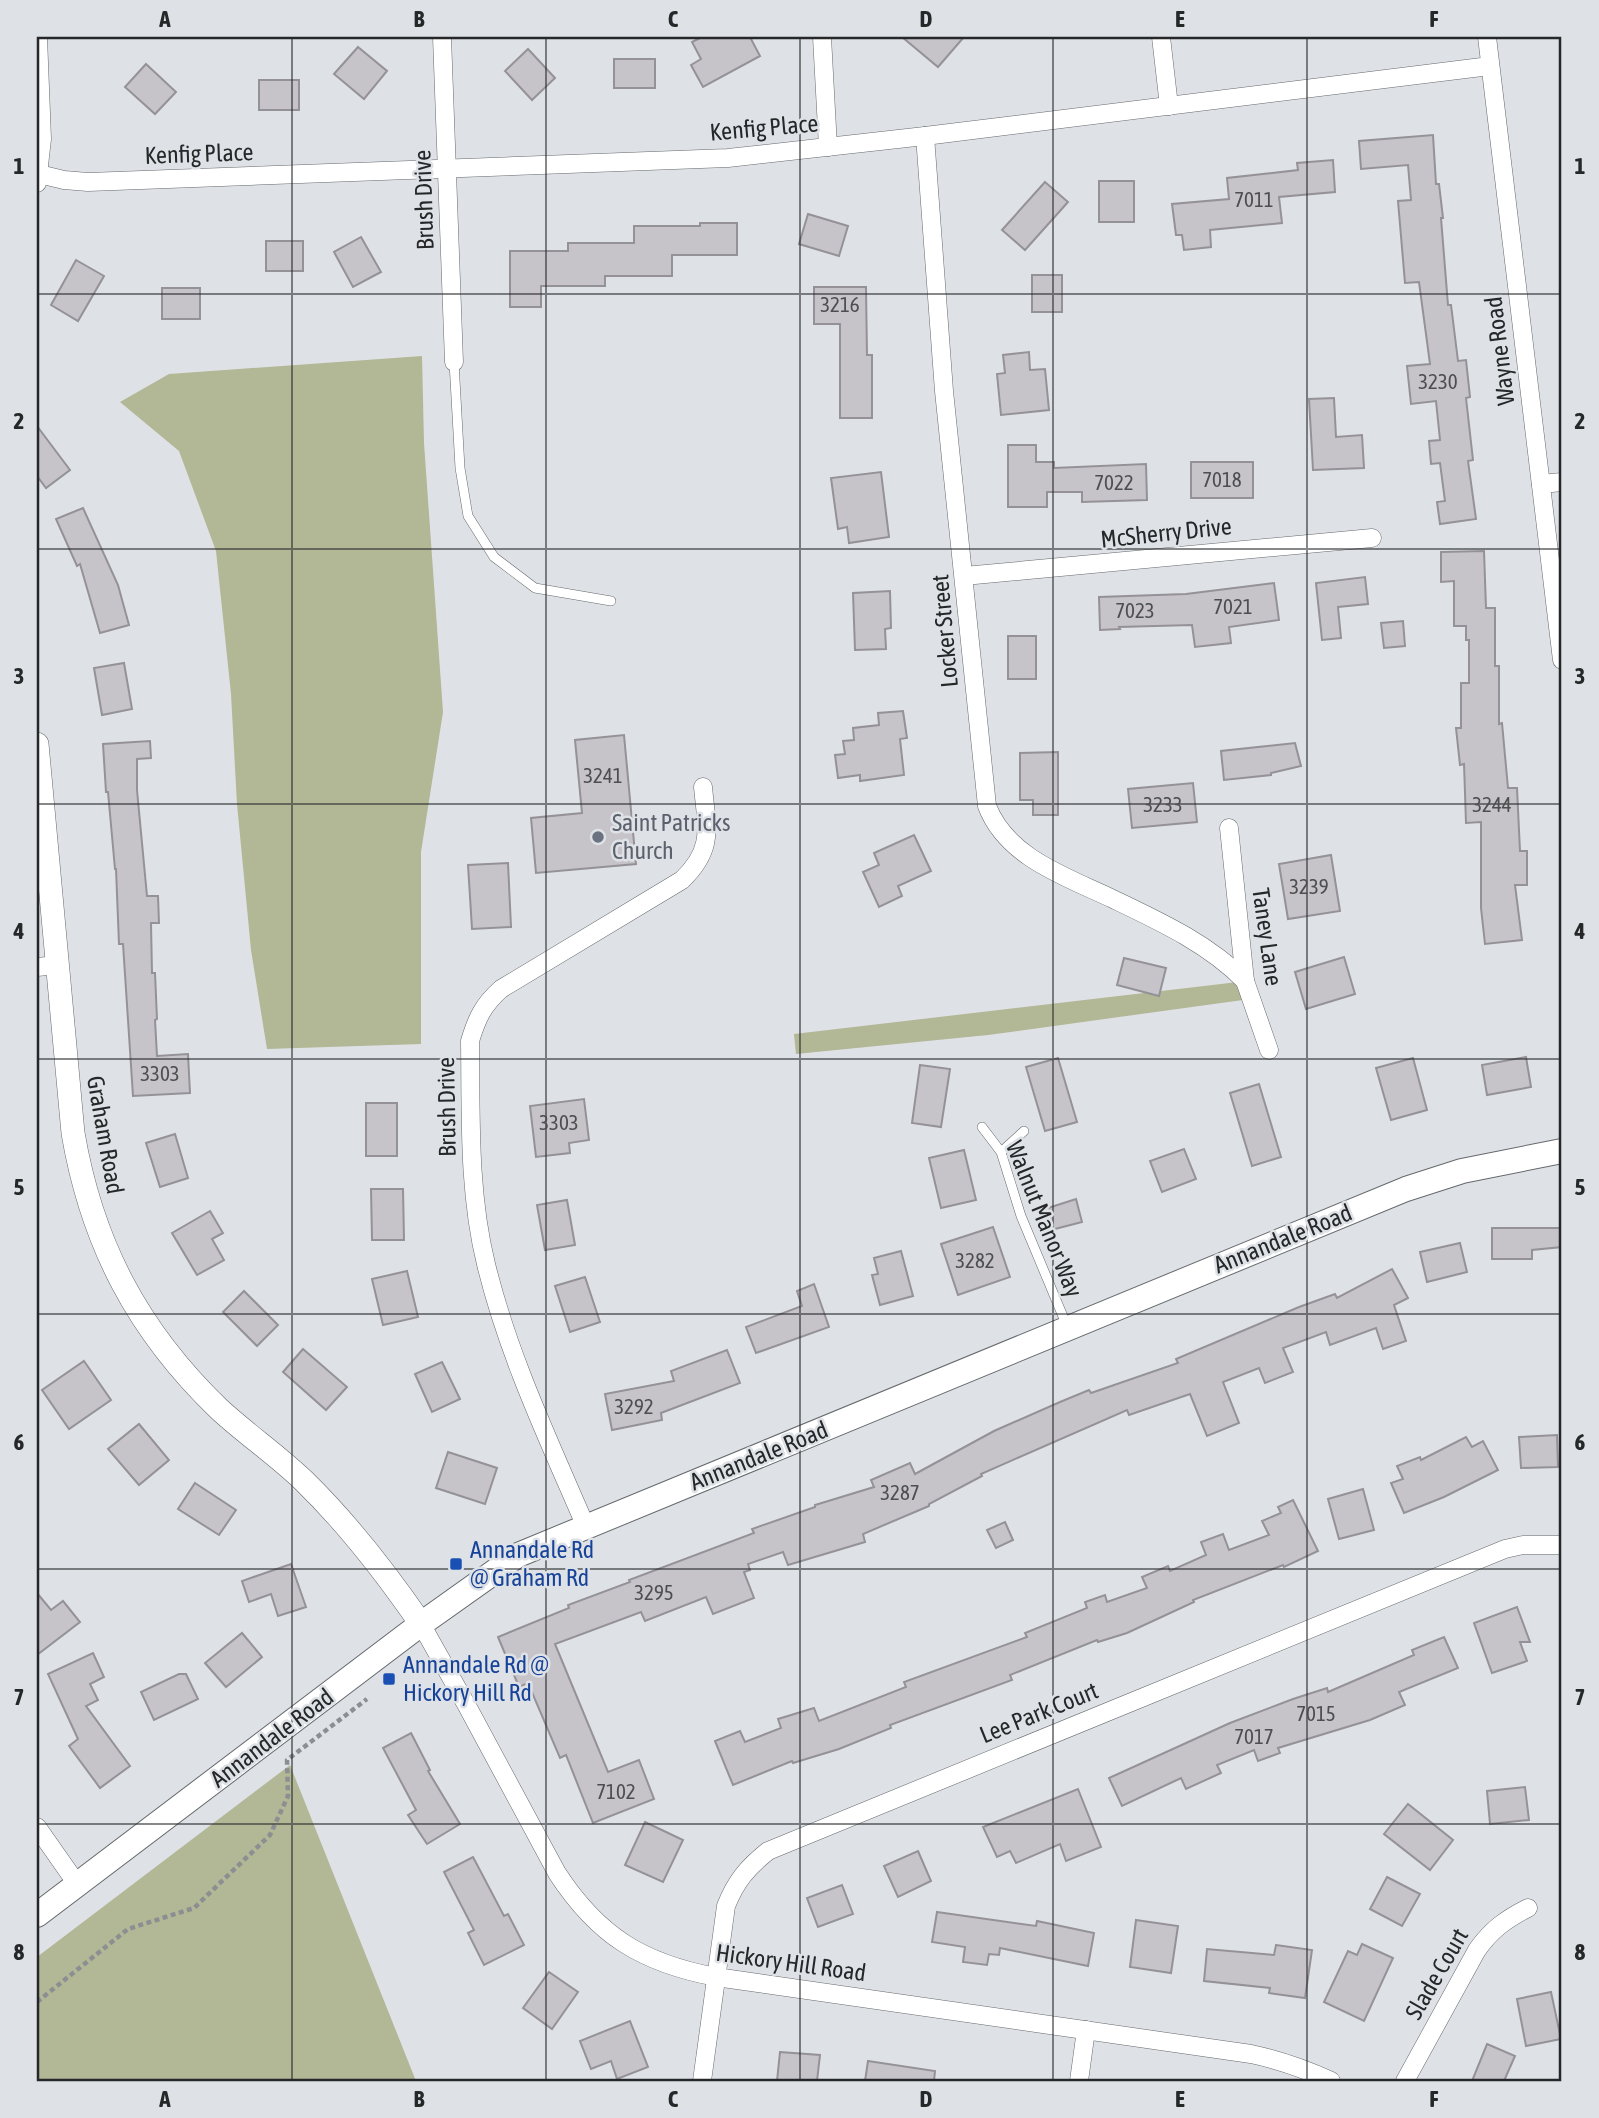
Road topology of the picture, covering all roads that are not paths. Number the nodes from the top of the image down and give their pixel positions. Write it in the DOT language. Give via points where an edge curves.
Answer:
graph roads {
  1 [pos="38,37"];
  2 [pos="442,37"];
  3 [pos="822,37"];
  4 [pos="1161,37"];
  5 [pos="1486,37"];
  6 [pos="1490,66"];
  7 [pos="1170,106"];
  8 [pos="925,136"];
  9 [pos="828,147"];
  10 [pos="447,169"];
  11 [pos="38,179"];
  12 [pos="454,362"];
  13 [pos="1562,482"];
  14 [pos="1541,484"];
  15 [pos="1373,538"];
  16 [pos="964,576"];
  17 [pos="611,601"];
  18 [pos="1562,660"];
  19 [pos="37,744"];
  20 [pos="703,788"];
  21 [pos="1229,828"];
  22 [pos="47,966"];
  23 [pos="1245,981"];
  24 [pos="1269,1050"];
  25 [pos="982,1127"];
  26 [pos="1024,1130"];
  27 [pos="1562,1151"];
  28 [pos="1001,1152"];
  29 [pos="1068,1328"];
  30 [pos="586,1527"];
  31 [pos="1562,1545"];
  32 [pos="421,1624"];
  33 [pos="37,1827"];
  34 [pos="78,1884"];
  35 [pos="1528,1908"];
  36 [pos="37,1915"];
  37 [pos="716,1977"];
  38 [pos="1086,2030"];
  39 [pos="702,2081"];
  40 [pos="1079,2081"];
  41 [pos="1331,2081"];
  42 [pos="1405,2081"];
  1 -- 11 [label="street"];
  2 -- 10 [label="street, Brush Drive"];
  3 -- 9 [label="street"];
  4 -- 7 [label="street"];
  5 -- 6 [label="street, Wayne Road"];
  6 -- 7 [label="street, Kenfig Place"];
  6 -- 14 [label="street, Wayne Road"];
  7 -- 8 [label="street, Kenfig Place"];
  8 -- 9 [label="street, Kenfig Place"];
  8 -- 16 [label="street, Locker Street" via="944,391"];
  9 -- 10 [label="street, Kenfig Place" via="727,158"];
  10 -- 11 [label="street, Kenfig Place" via="88,182"];
  10 -- 12 [label="street, Brush Drive"];
  12 -- 17 [label="lane" via="460,468 468,516 494,557 535,588"];
  13 -- 14 [label="street"];
  14 -- 18 [label="street, Wayne Road"];
  15 -- 16 [label="street, McSherry Drive"];
  16 -- 23 [label="street, Locker Street" via="987,806 993,822 1040,863 1206,948"];
  19 -- 22 [label="street, Graham Road"];
  20 -- 30 [label="street, Brush Drive" via="707,832 696,866 682,880 501,989 476,1021 470,1041 473,1172 485,1262 502,1320"];
  21 -- 23 [label="street, Taney Lane"];
  22 -- 32 [label="street, Graham Road" via="78,1161 110,1261 132,1303 186,1376 349,1527"];
  23 -- 24 [label="street, Taney Lane"];
  25 -- 28 [label="lane, Walnut Manor Way"];
  26 -- 28 [label="lane"];
  27 -- 29 [label="main road, Annandale Road" via="1462,1171 1406,1189"];
  28 -- 29 [label="lane, Walnut Manor Way" via="1021,1216"];
  29 -- 30 [label="main road, Annandale Road"];
  30 -- 32 [label="main road, Annandale Road" via="518,1555"];
  31 -- 37 [label="street, Lee Park Court" via="1505,1549 778,1845 750,1865 734,1886 726,1906"];
  32 -- 34 [label="main road, Annandale Road"];
  32 -- 37 [label="street, Hickory Hill Road" via="571,1895 595,1921 650,1959"];
  33 -- 34 [label="street"];
  34 -- 36 [label="main road, Annandale Road"];
  35 -- 42 [label="street, Slade Court" via="1507,1918 1476,1950"];
  37 -- 38 [label="street, Hickory Hill Road"];
  37 -- 39 [label="street, Lee Park Court"];
  38 -- 40 [label="street"];
  38 -- 41 [label="street, Hickory Hill Road" via="1251,2054"];
}
